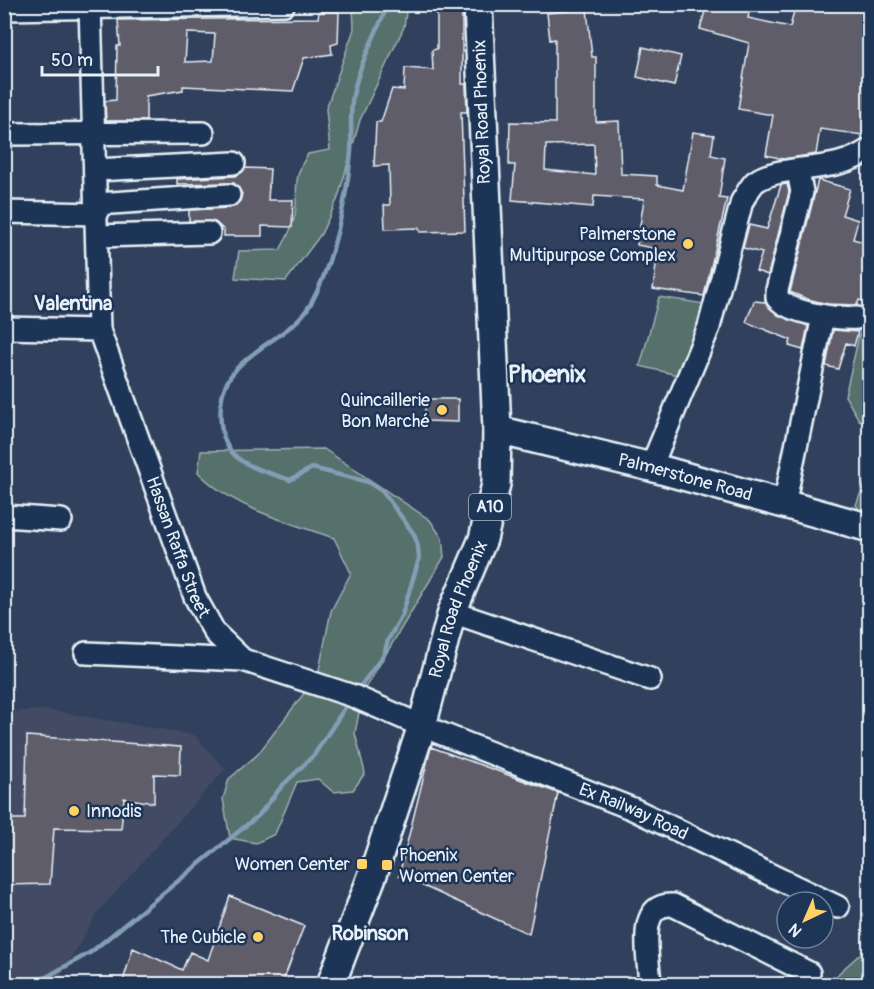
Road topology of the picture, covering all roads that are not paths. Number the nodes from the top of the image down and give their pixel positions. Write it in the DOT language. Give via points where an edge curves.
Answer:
graph roads {
  1 [pos="284,4"];
  2 [pos="478,4"];
  3 [pos="90,7"];
  4 [pos="4,9"];
  5 [pos="202,133"];
  6 [pos="4,134"];
  7 [pos="94,135"];
  8 [pos="870,149"];
  9 [pos="234,163"];
  10 [pos="95,170"];
  11 [pos="798,171"];
  12 [pos="229,195"];
  13 [pos="97,209"];
  14 [pos="4,212"];
  15 [pos="209,233"];
  16 [pos="97,236"];
  17 [pos="823,316"];
  18 [pos="857,318"];
  19 [pos="4,328"];
  20 [pos="99,330"];
  21 [pos="498,430"];
  22 [pos="651,468"];
  23 [pos="784,505"];
  24 [pos="4,516"];
  25 [pos="61,520"];
  26 [pos="870,528"];
  27 [pos="452,612"];
  28 [pos="86,653"];
  29 [pos="243,660"];
  30 [pos="650,679"];
  31 [pos="423,726"];
  32 [pos="838,907"];
  33 [pos="809,973"];
  34 [pos="333,984"];
  35 [pos="650,984"];
  1 -- 3 [label="street"];
  2 -- 21 [label="main road, Royal Road Phoenix / A10"];
  3 -- 4 [label="street"];
  3 -- 7 [label="street, Hassan Raffa Street"];
  5 -- 7 [label="street"];
  6 -- 7 [label="street"];
  7 -- 10 [label="street, Hassan Raffa Street"];
  8 -- 11 [label="street" via="839,165"];
  9 -- 10 [label="street"];
  10 -- 13 [label="street, Hassan Raffa Street"];
  11 -- 17 [label="street" via="802,192 776,294 785,304"];
  11 -- 22 [label="street" via="768,175 754,183 742,201 709,327"];
  12 -- 13 [label="street"];
  13 -- 14 [label="street"];
  13 -- 16 [label="street, Hassan Raffa Street"];
  15 -- 16 [label="street"];
  16 -- 20 [label="street, Hassan Raffa Street"];
  17 -- 18 [label="street"];
  17 -- 23 [label="street"];
  19 -- 20 [label="street"];
  20 -- 29 [label="street, Hassan Raffa Street" via="195,597 215,633"];
  21 -- 22 [label="main road, Palmerstone Road"];
  21 -- 27 [label="main road, Royal Road Phoenix / A10" via="494,495 483,539"];
  22 -- 23 [label="main road, Palmerstone Road"];
  23 -- 26 [label="main road, Palmerstone Road"];
  24 -- 25 [label="street"];
  27 -- 30 [label="street"];
  27 -- 31 [label="main road, Royal Road Phoenix / A10"];
  28 -- 29 [label="street"];
  29 -- 31 [label="street, Hassan Raffa Street" via="353,696"];
  31 -- 32 [label="street, Ex Railway Road" via="633,809"];
  31 -- 34 [label="main road, Royal Road Phoenix / A10"];
  33 -- 35 [label="street" via="665,904 648,921"];
}
